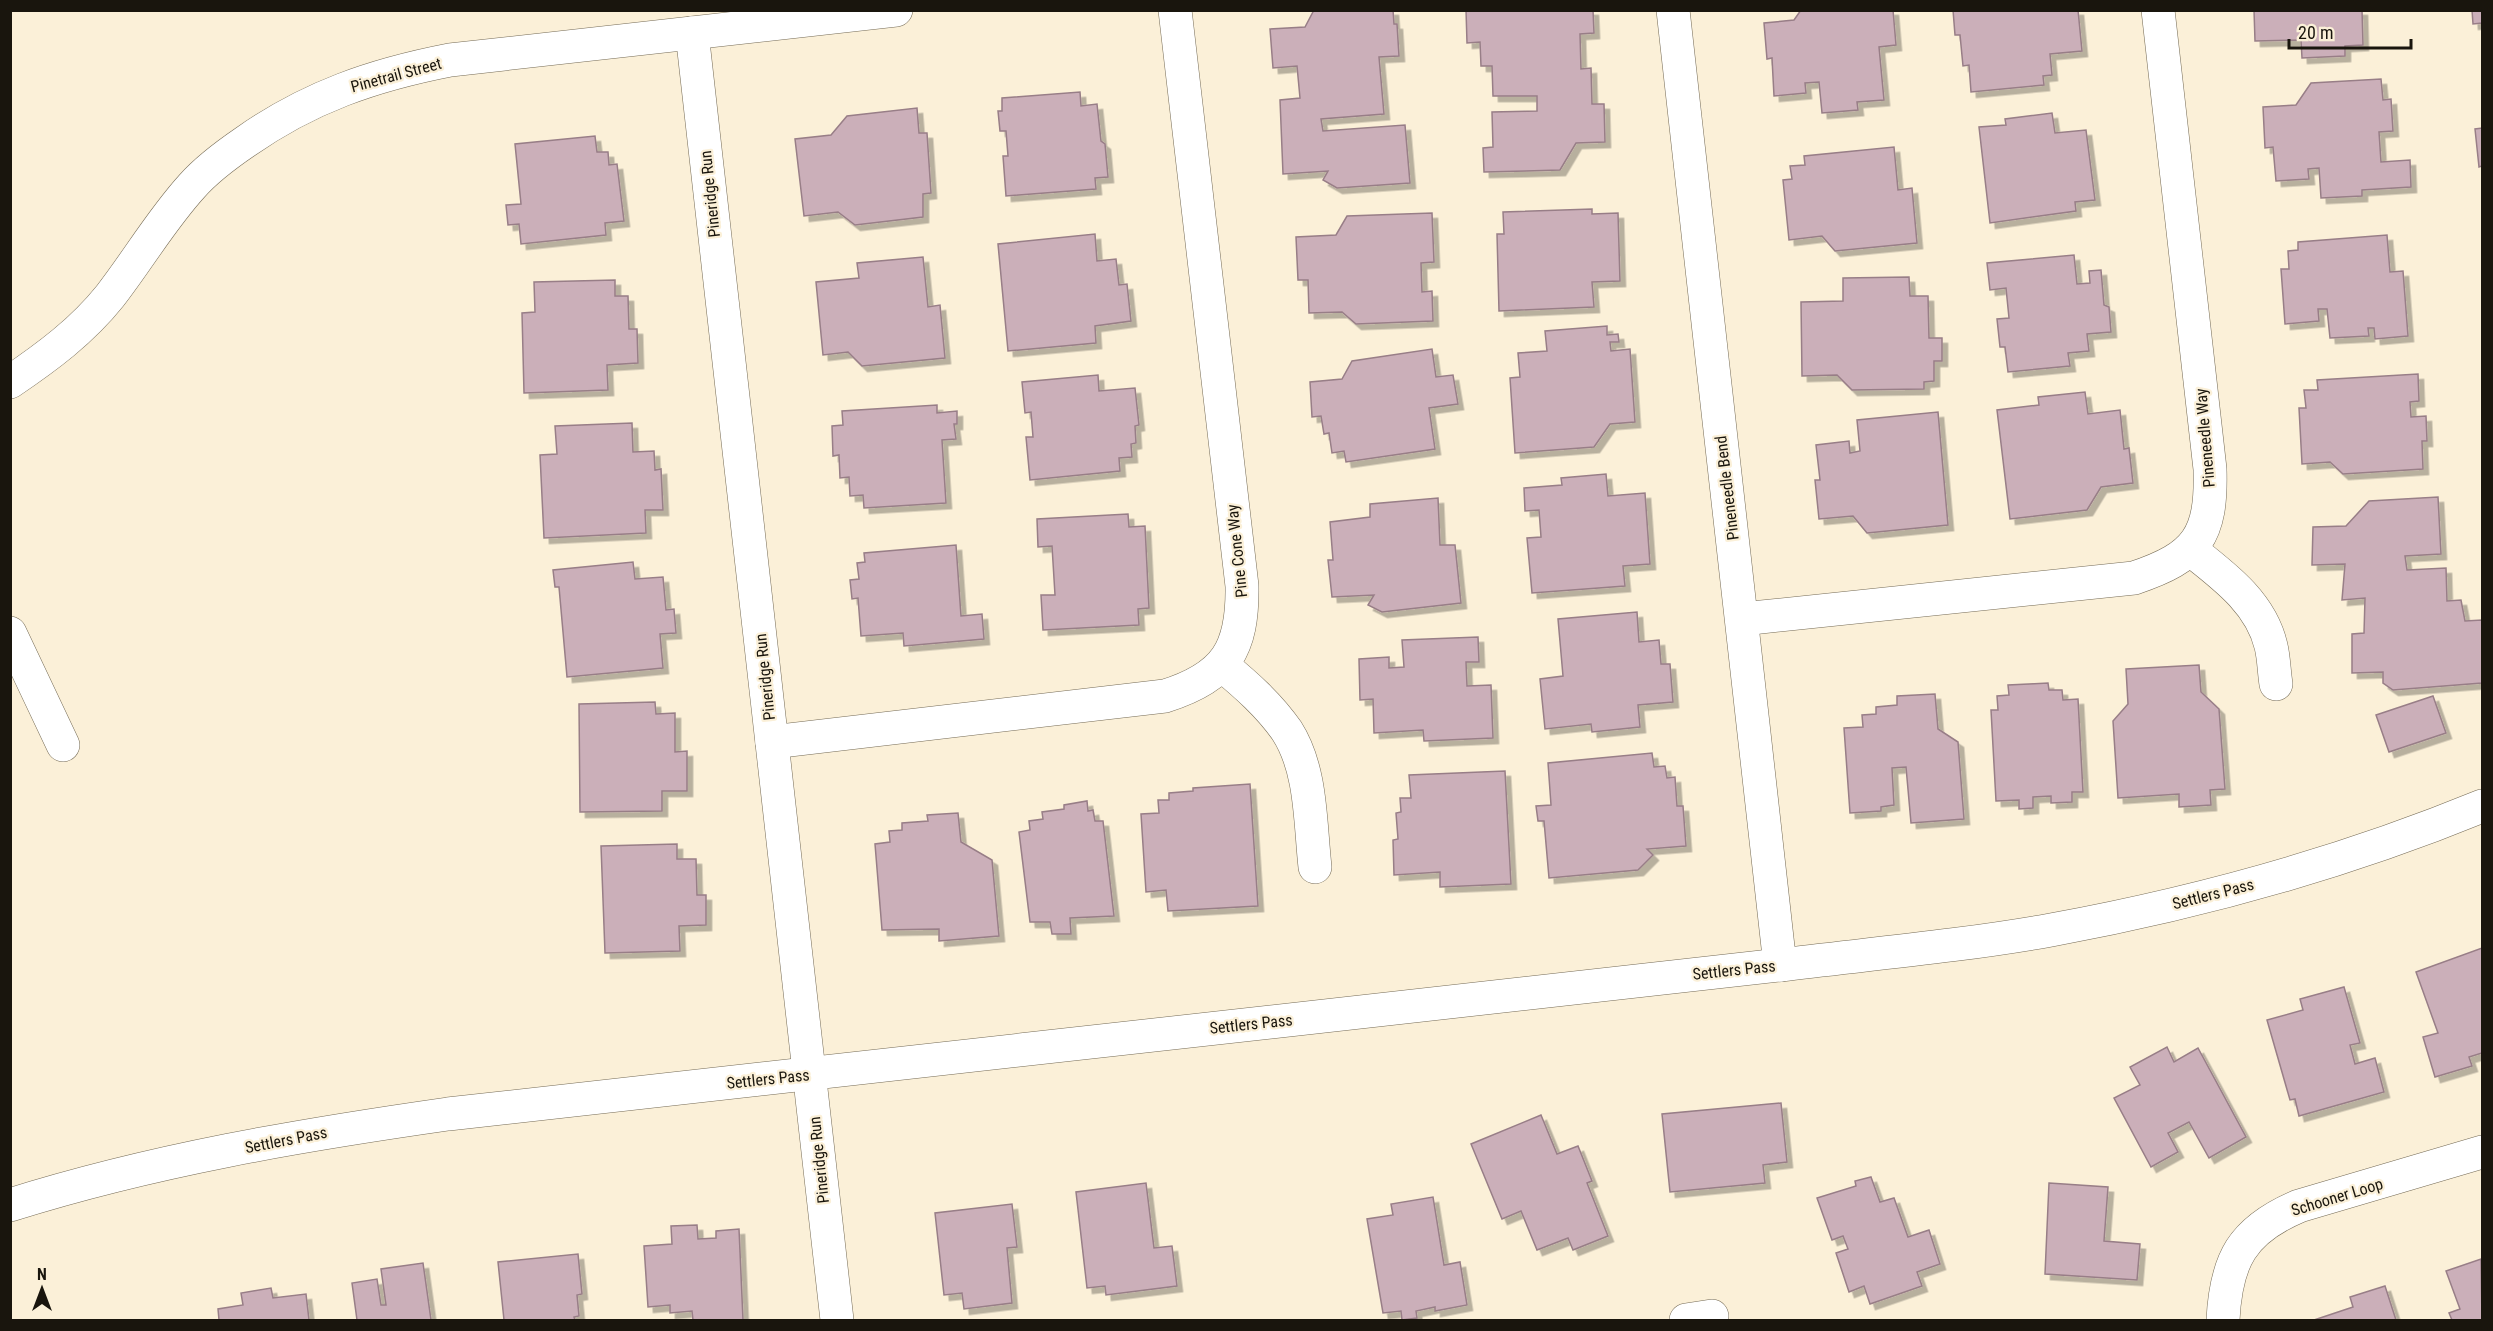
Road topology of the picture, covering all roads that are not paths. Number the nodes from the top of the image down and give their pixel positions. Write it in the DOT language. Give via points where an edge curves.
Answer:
graph roads {
  1 [pos="896,10"];
  2 [pos="1175,10"];
  3 [pos="1672,10"];
  4 [pos="2158,10"];
  5 [pos="692,33"];
  6 [pos="10,382"];
  7 [pos="2191,550"];
  8 [pos="1742,619"];
  9 [pos="10,633"];
  10 [pos="1222,664"];
  11 [pos="2276,684"];
  12 [pos="772,742"];
  13 [pos="63,745"];
  14 [pos="2482,806"];
  15 [pos="1314,867"];
  16 [pos="1780,965"];
  17 [pos="810,1074"];
  18 [pos="2482,1152"];
  19 [pos="10,1205"];
  20 [pos="837,1320"];
  21 [pos="2223,1320"];
  1 -- 5 [label="street, Pinetrail Street"];
  2 -- 10 [label="street, Pine Cone Way" via="1242,586 1240,629 1234,648"];
  3 -- 8 [label="street, Pineneedle Bend"];
  4 -- 7 [label="street, Pineneedle Way" via="2210,469 2207,514"];
  5 -- 6 [label="street, Pinetrail Street" via="450,60 354,84 305,104 226,155 194,183 110,296 81,328"];
  5 -- 12 [label="street, Pineridge Run"];
  7 -- 8 [label="street" via="2176,561 2134,578"];
  7 -- 11 [label="street" via="2252,605 2271,646"];
  8 -- 16 [label="street, Pineneedle Bend"];
  9 -- 13 [label="street"];
  10 -- 12 [label="street, Pine Cone Way" via="1189,689 1165,696"];
  10 -- 15 [label="street" via="1272,711 1288,734 1306,785"];
  12 -- 17 [label="street, Pineridge Run"];
  14 -- 16 [label="street, Settlers Pass" via="2325,863 2155,909 2000,938"];
  16 -- 17 [label="street, Settlers Pass"];
  17 -- 19 [label="street, Settlers Pass" via="349,1128 173,1162"];
  17 -- 20 [label="street, Pineridge Run"];
  18 -- 21 [label="street, Schooner Loop" via="2276,1216 2239,1249 2228,1279"];
}
